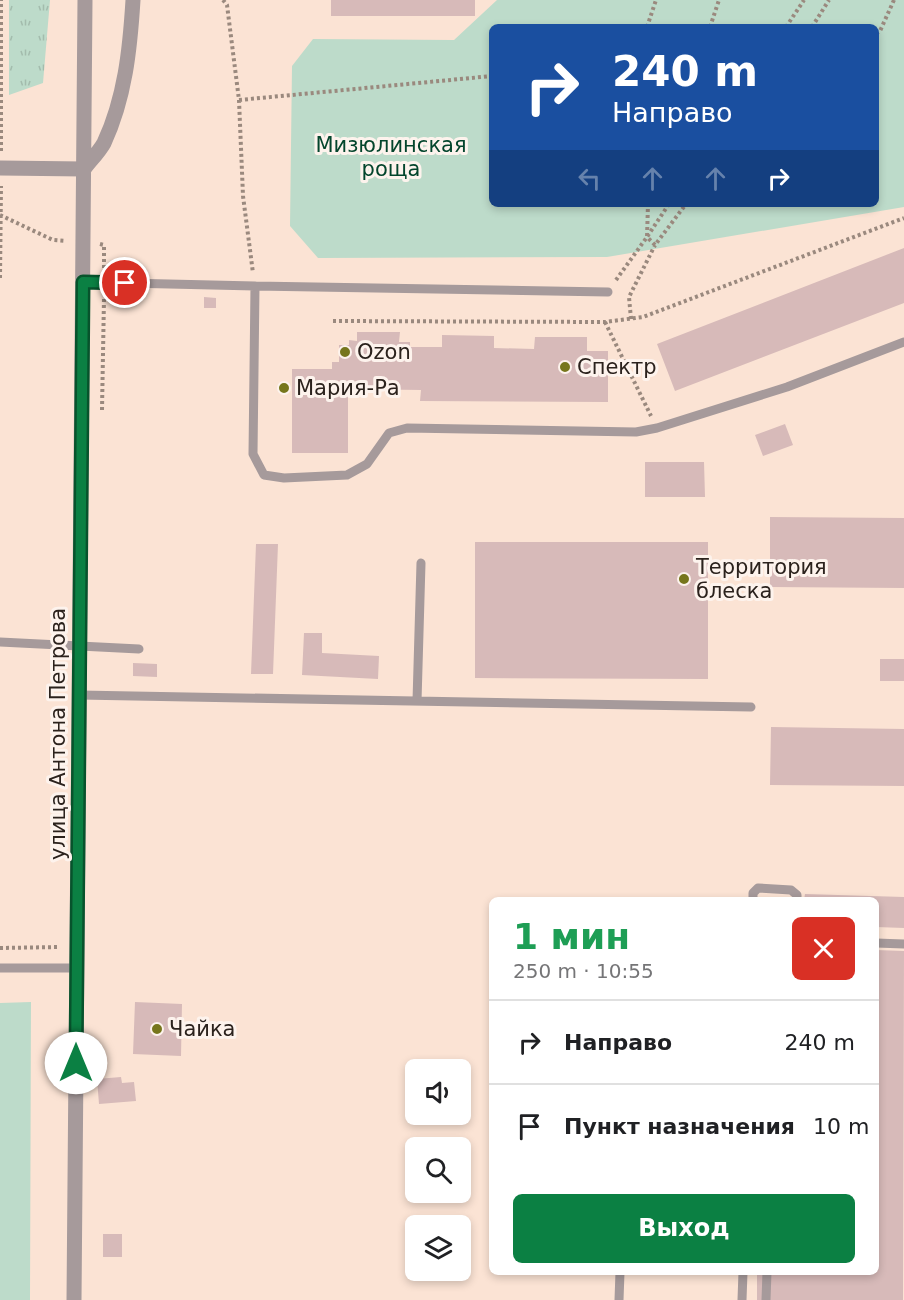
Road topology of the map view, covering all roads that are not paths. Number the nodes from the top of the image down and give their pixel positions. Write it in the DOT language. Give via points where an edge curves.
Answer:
graph roads {
  1 [pos="85,0"];
  2 [pos="134,0"];
  3 [pos="0,168"];
  4 [pos="84,169"];
  5 [pos="83,282"];
  6 [pos="255,286"];
  7 [pos="608,292"];
  8 [pos="904,342"];
  9 [pos="421,563"];
  10 [pos="0,642"];
  11 [pos="80,646"];
  12 [pos="139,649"];
  13 [pos="79,695"];
  14 [pos="417,701"];
  15 [pos="752,707"];
  16 [pos="778,889"];
  17 [pos="753,897"];
  18 [pos="777,897"];
  19 [pos="797,897"];
  20 [pos="879,943"];
  21 [pos="904,944"];
  22 [pos="0,968"];
  23 [pos="76,968"];
  24 [pos="620,1275"];
  25 [pos="743,1275"];
  26 [pos="767,1275"];
  27 [pos="74,1300"];
  28 [pos="619,1300"];
  29 [pos="742,1300"];
  30 [pos="766,1300"];
  1 -- 4 [label="street, улица Антона Петрова"];
  2 -- 4 [label="street" via="121,99 103,145"];
  3 -- 4 [label="street"];
  4 -- 5 [label="street, улица Антона Петрова"];
  5 -- 6 [label="lane"];
  5 -- 11 [label="street, улица Антона Петрова"];
  6 -- 7 [label="lane"];
  6 -- 8 [label="lane" via="253,454 264,475 284,478 346,475 367,464 389,433 406,428 636,432 657,428 787,387"];
  9 -- 14 [label="lane"];
  10 -- 11 [label="lane"];
  11 -- 12 [label="lane"];
  11 -- 13 [label="street, улица Антона Петрова"];
  13 -- 14 [label="lane"];
  13 -- 23 [label="street, улица Антона Петрова"];
  14 -- 15 [label="lane"];
  16 -- 17 [label="lane" via="758,888"];
  16 -- 18 [label="lane"];
  16 -- 19 [label="lane" via="790,890"];
  20 -- 21 [label="lane"];
  22 -- 23 [label="lane"];
  23 -- 27 [label="street, улица Антона Петрова"];
  24 -- 28 [label="lane"];
  25 -- 29 [label="lane"];
  26 -- 30 [label="lane"];
}
